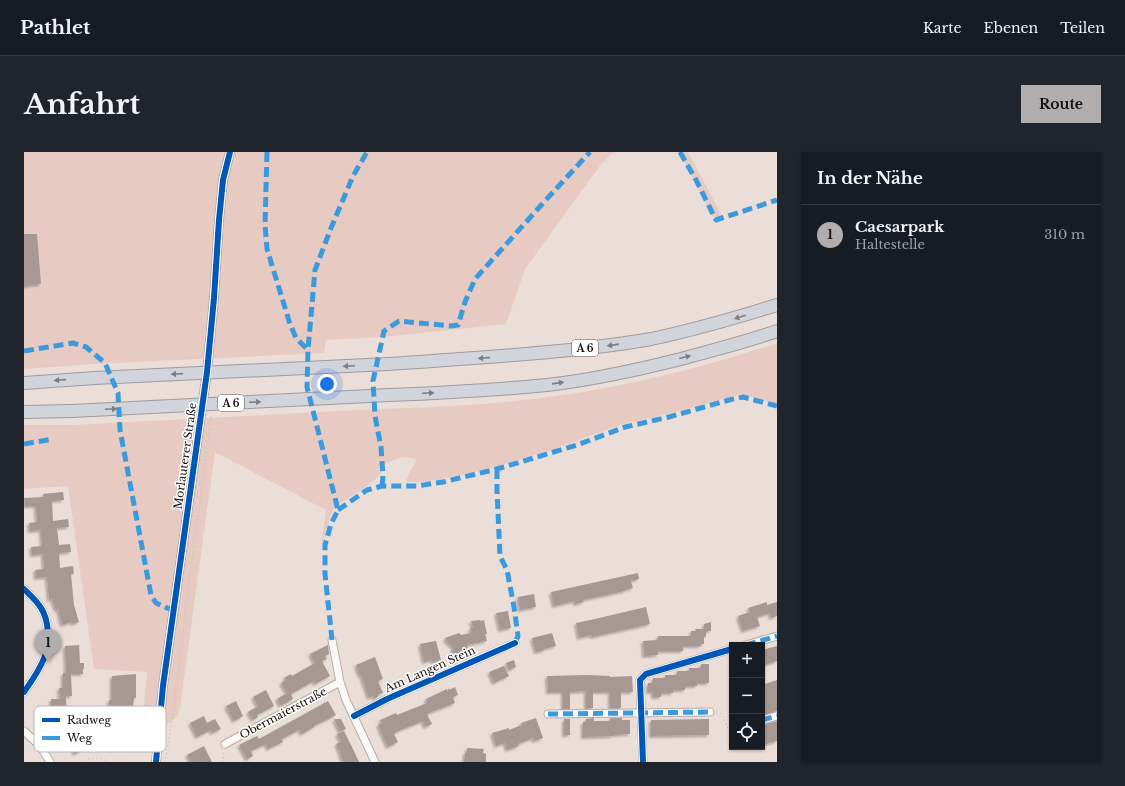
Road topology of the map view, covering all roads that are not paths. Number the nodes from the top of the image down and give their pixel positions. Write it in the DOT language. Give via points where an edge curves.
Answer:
graph roads {
  1 [pos="230,152"];
  2 [pos="777,305"];
  3 [pos="777,331"];
  4 [pos="24,383"];
  5 [pos="24,412"];
  6 [pos="24,589"];
  7 [pos="777,636"];
  8 [pos="332,640"];
  9 [pos="756,642"];
  10 [pos="515,643"];
  11 [pos="729,650"];
  12 [pos="340,682"];
  13 [pos="24,692"];
  14 [pos="161,706"];
  15 [pos="641,712"];
  16 [pos="710,712"];
  17 [pos="548,714"];
  18 [pos="354,716"];
  19 [pos="777,716"];
  20 [pos="765,719"];
  21 [pos="24,731"];
  22 [pos="34,740"];
  23 [pos="225,744"];
  24 [pos="44,752"];
  25 [pos="157,752"];
  26 [pos="50,762"];
  27 [pos="156,762"];
  28 [pos="375,762"];
  29 [pos="643,762"];
  1 -- 14 [label="street, Morlauterer Straße" via="223,180 207,372"];
  2 -- 4 [label="highway, A 6, one-way, bridge" via="685,332 544,353"];
  5 -- 3 [label="highway, A 6, one-way, bridge" via="489,390 548,384 583,380 669,362"];
  6 -- 13 [label="street" via="42,608 49,639 45,656"];
  7 -- 9 [label="street"];
  8 -- 12 [label="street"];
  10 -- 18 [label="street, Am Langen Stein"];
  11 -- 15 [label="street" via="646,674 640,680"];
  12 -- 18 [label="street"];
  12 -- 23 [label="street, Obermaierstraße"];
  15 -- 16 [label="street"];
  15 -- 17 [label="street"];
  15 -- 29 [label="street"];
  18 -- 28 [label="street"];
  19 -- 20 [label="street"];
  21 -- 22 [label="street"];
  24 -- 26 [label="street"];
  25 -- 27 [label="street, Morlauterer Straße"];
}
